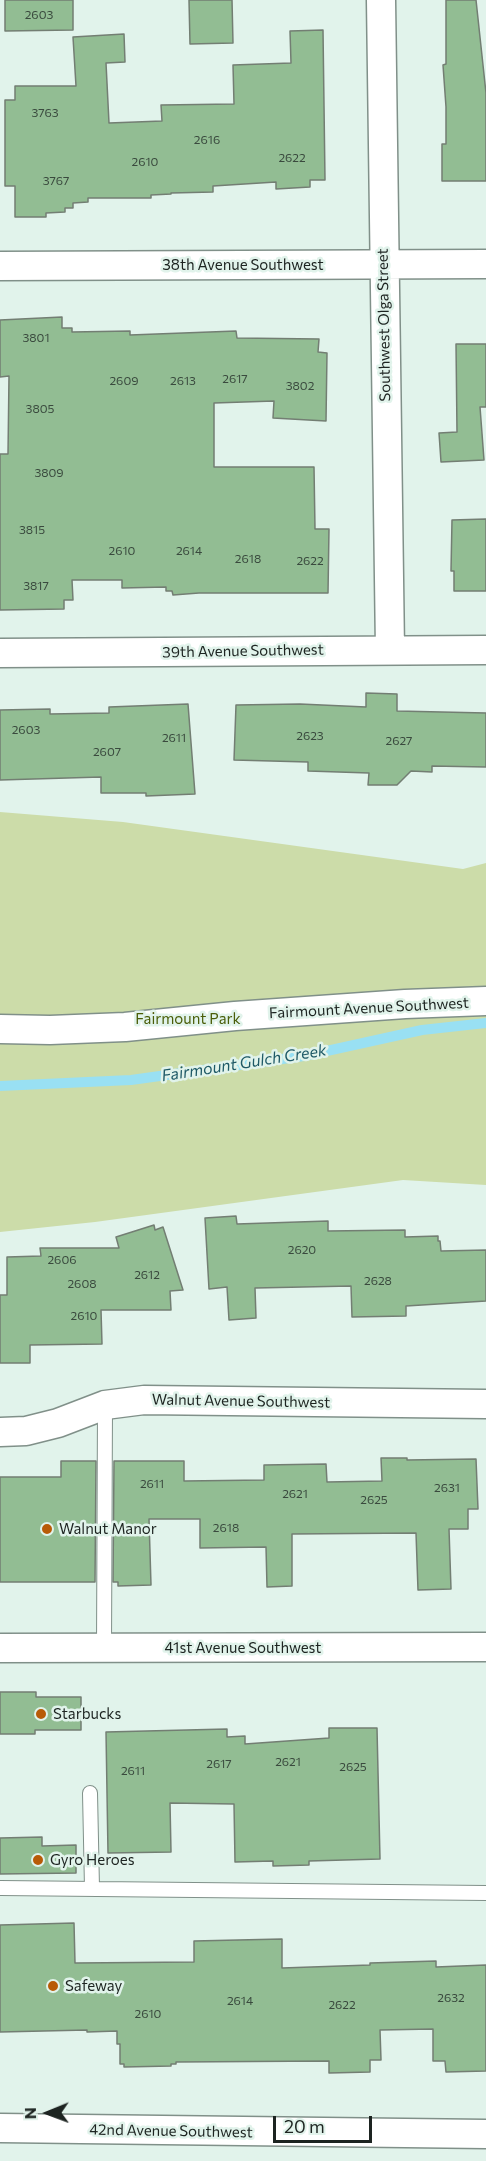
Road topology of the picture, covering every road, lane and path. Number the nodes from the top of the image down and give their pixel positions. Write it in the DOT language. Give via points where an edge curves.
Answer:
graph roads {
  1 [pos="381,0"];
  2 [pos="486,264"];
  3 [pos="383,265"];
  4 [pos="0,266"];
  5 [pos="390,650"];
  6 [pos="486,650"];
  7 [pos="0,653"];
  8 [pos="486,1001"];
  9 [pos="0,1029"];
  10 [pos="486,1404"];
  11 [pos="105,1405"];
  12 [pos="0,1432"];
  13 [pos="486,1647"];
  14 [pos="0,1648"];
  15 [pos="104,1648"];
  16 [pos="90,1793"];
  17 [pos="0,1888"];
  18 [pos="92,1888"];
  19 [pos="486,1893"];
  20 [pos="0,2128"];
  21 [pos="486,2134"];
  1 -- 3 [label="street, Southwest Olga Street"];
  2 -- 3 [label="street, 38th Avenue Southwest"];
  3 -- 4 [label="street, 38th Avenue Southwest"];
  3 -- 5 [label="street, Southwest Olga Street"];
  5 -- 6 [label="street, 39th Avenue Southwest"];
  5 -- 7 [label="street, 39th Avenue Southwest"];
  8 -- 9 [label="street, Fairmount Avenue Southwest" via="234,1016 125,1027"];
  10 -- 11 [label="street, Walnut Avenue Southwest" via="144,1400"];
  11 -- 12 [label="street, Walnut Avenue Southwest" via="58,1423"];
  11 -- 15 [label="lane"];
  13 -- 15 [label="street, 41st Avenue Southwest"];
  14 -- 15 [label="street, 41st Avenue Southwest"];
  16 -- 18 [label="lane"];
  17 -- 18 [label="lane"];
  18 -- 19 [label="lane"];
  20 -- 21 [label="street, 42nd Avenue Southwest"];
}
